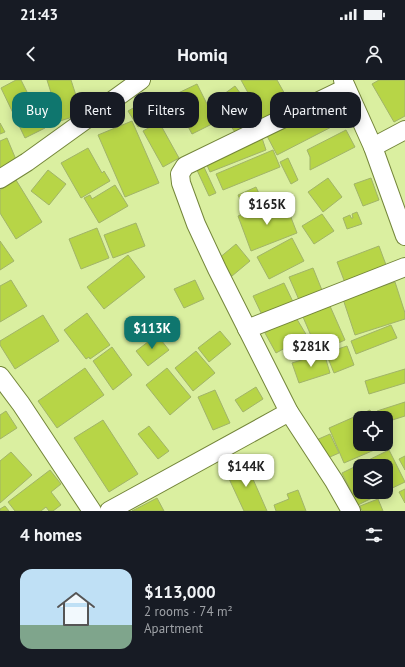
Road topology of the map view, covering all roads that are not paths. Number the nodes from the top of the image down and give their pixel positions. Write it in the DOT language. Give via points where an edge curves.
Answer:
graph roads {
  1 [pos="142,80"];
  2 [pos="345,84"];
  3 [pos="405,130"];
  4 [pos="373,146"];
  5 [pos="0,179"];
  6 [pos="405,236"];
  7 [pos="405,267"];
  8 [pos="247,329"];
  9 [pos="0,376"];
  10 [pos="289,412"];
  11 [pos="92,511"];
  12 [pos="109,511"];
  13 [pos="351,511"];
  1 -- 5 [label="street"];
  2 -- 4 [label="street"];
  2 -- 8 [label="street" via="185,166 180,174 196,224"];
  3 -- 4 [label="street"];
  4 -- 6 [label="street"];
  7 -- 8 [label="street"];
  8 -- 10 [label="street"];
  9 -- 11 [label="street"];
  10 -- 12 [label="street"];
  10 -- 13 [label="street"];
}
